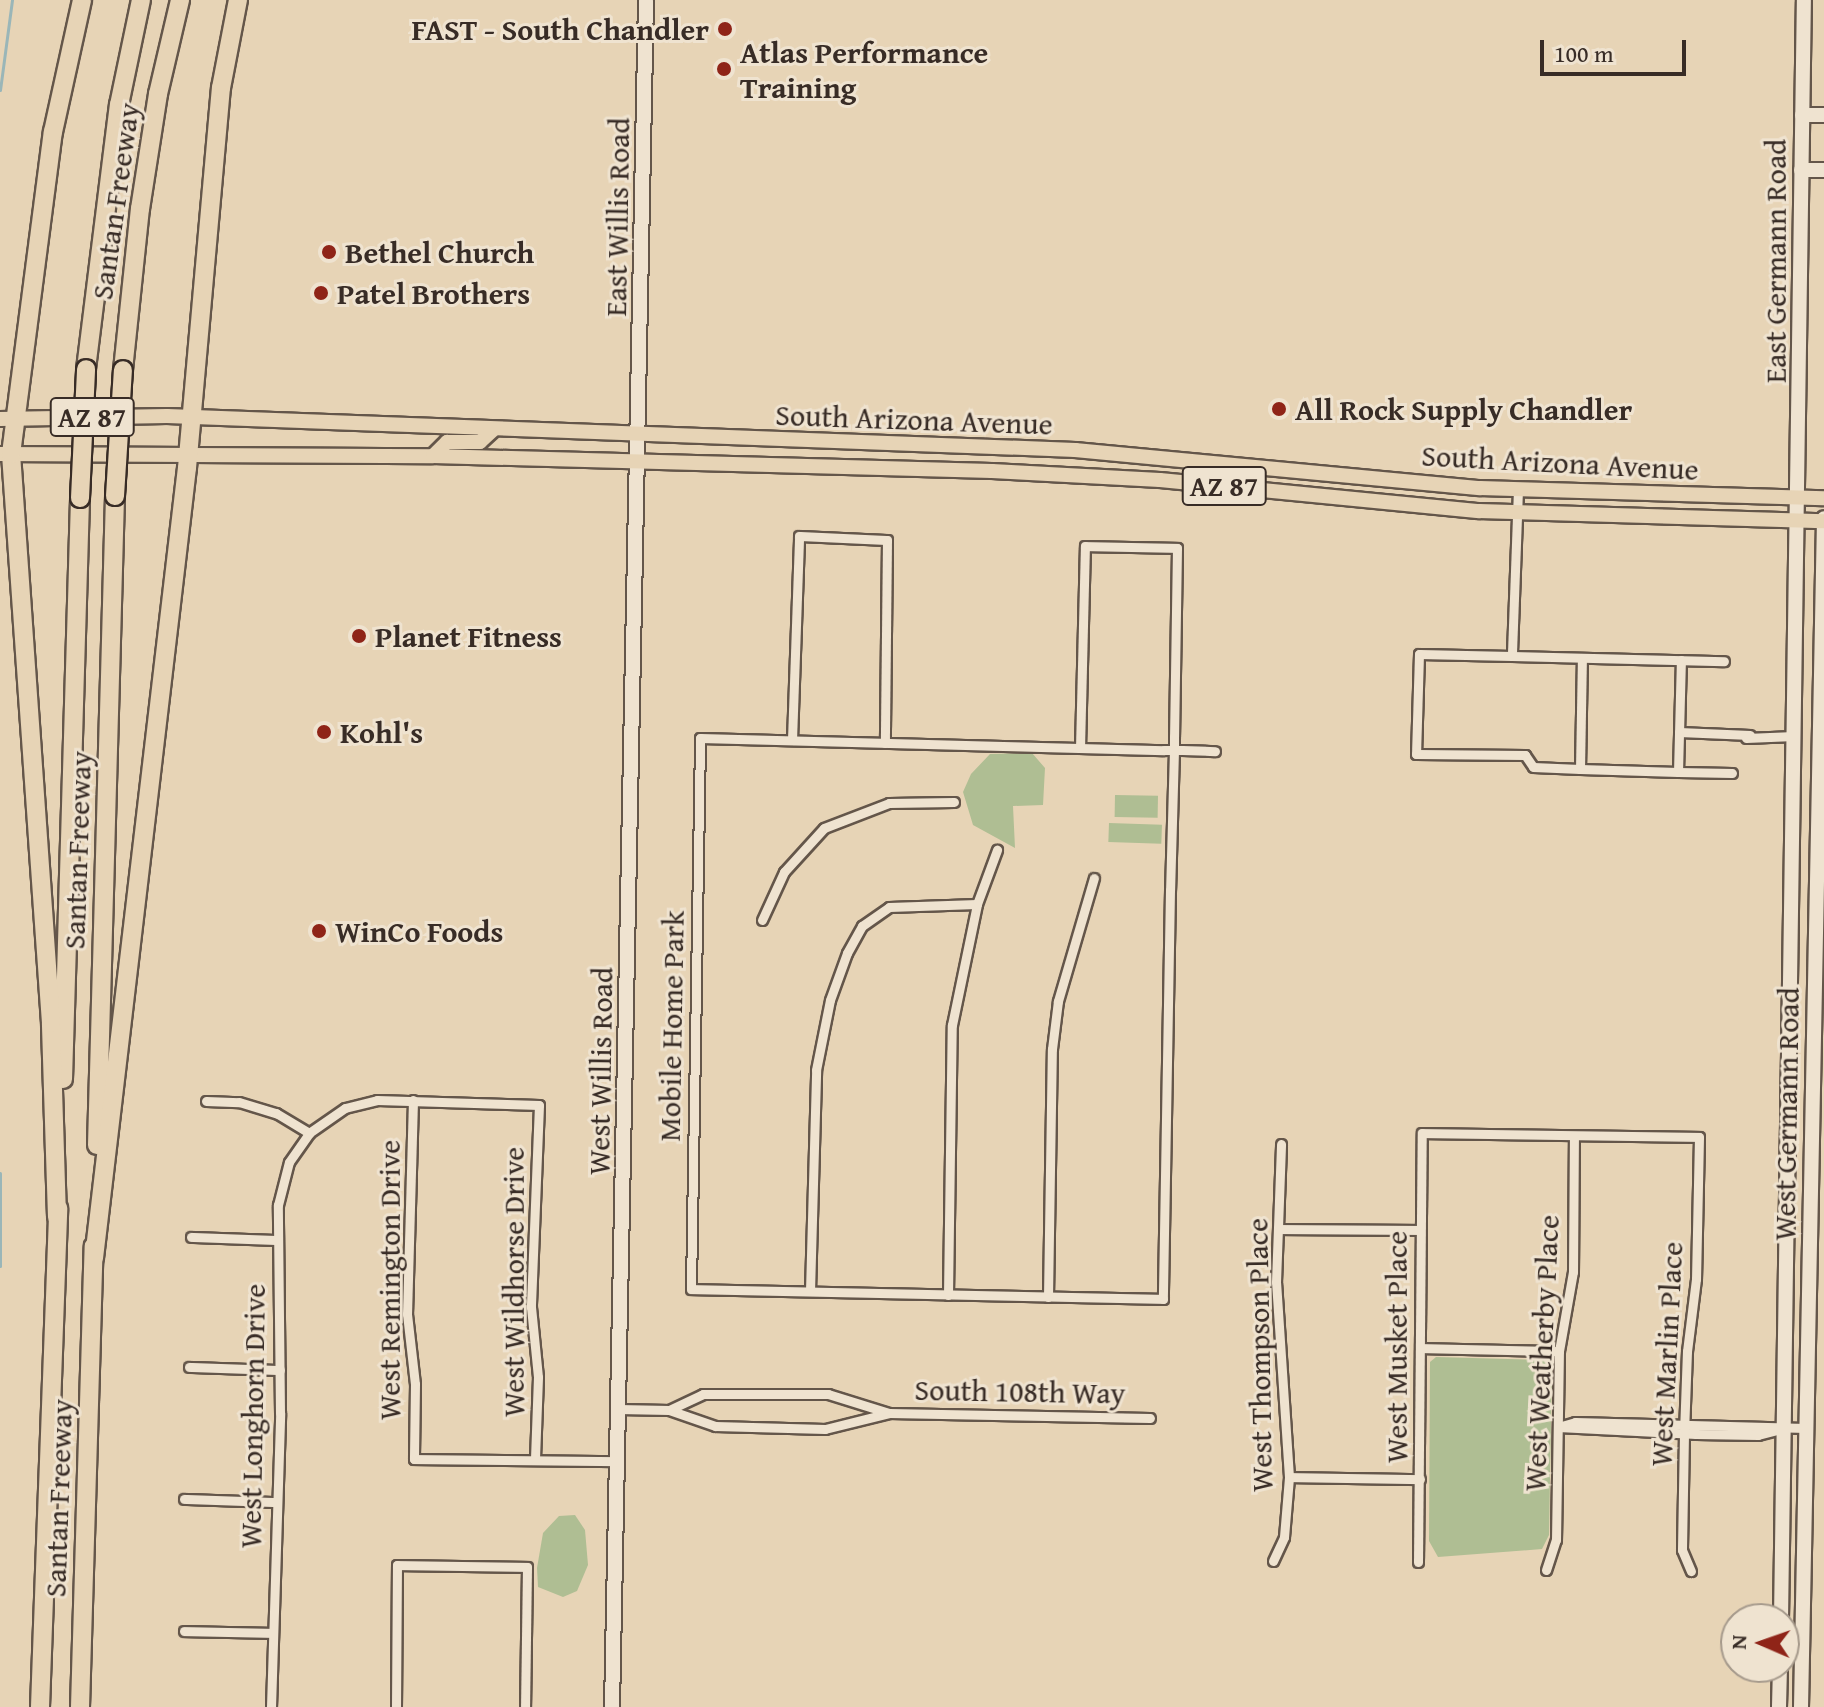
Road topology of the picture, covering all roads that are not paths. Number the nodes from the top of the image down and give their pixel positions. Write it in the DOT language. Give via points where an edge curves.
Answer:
graph roads {
  1 [pos="82,0"];
  2 [pos="141,0"];
  3 [pos="180,0"];
  4 [pos="238,0"];
  5 [pos="646,0"];
  6 [pos="1804,0"];
  7 [pos="1802,115"];
  8 [pos="1824,115"];
  9 [pos="1801,170"];
  10 [pos="1824,170"];
  11 [pos="190,418"];
  12 [pos="8,419"];
  13 [pos="494,429"];
  14 [pos="641,436"];
  15 [pos="6,454"];
  16 [pos="188,454"];
  17 [pos="433,456"];
  18 [pos="640,461"];
  19 [pos="1518,489"];
  20 [pos="1797,497"];
  21 [pos="1824,498"];
  22 [pos="1517,512"];
  23 [pos="1824,520"];
  24 [pos="1796,521"];
  25 [pos="1512,656"];
  26 [pos="1582,658"];
  27 [pos="1681,660"];
  28 [pos="1724,661"];
  29 [pos="1679,732"];
  30 [pos="1794,736"];
  31 [pos="792,740"];
  32 [pos="885,743"];
  33 [pos="1080,748"];
  34 [pos="1174,750"];
  35 [pos="1215,751"];
  36 [pos="1580,769"];
  37 [pos="1678,772"];
  38 [pos="1732,773"];
  39 [pos="1793,798"];
  40 [pos="1818,799"];
  41 [pos="954,802"];
  42 [pos="997,850"];
  43 [pos="1094,878"];
  44 [pos="977,904"];
  45 [pos="762,920"];
  46 [pos="413,1100"];
  47 [pos="206,1101"];
  48 [pos="309,1133"];
  49 [pos="1574,1136"];
  50 [pos="1281,1144"];
  51 [pos="57,1217"];
  52 [pos="1278,1229"];
  53 [pos="1419,1230"];
  54 [pos="191,1237"];
  55 [pos="278,1240"];
  56 [pos="94,1258"];
  57 [pos="810,1291"];
  58 [pos="948,1295"];
  59 [pos="1048,1297"];
  60 [pos="1422,1348"];
  61 [pos="1559,1351"];
  62 [pos="189,1367"];
  63 [pos="280,1370"];
  64 [pos="618,1409"];
  65 [pos="669,1410"];
  66 [pos="889,1413"];
  67 [pos="1150,1418"];
  68 [pos="1558,1427"];
  69 [pos="1783,1428"];
  70 [pos="1806,1428"];
  71 [pos="1684,1429"];
  72 [pos="535,1459"];
  73 [pos="618,1461"];
  74 [pos="1289,1477"];
  75 [pos="1420,1479"];
  76 [pos="184,1499"];
  77 [pos="275,1502"];
  78 [pos="1273,1561"];
  79 [pos="1418,1562"];
  80 [pos="1546,1570"];
  81 [pos="1691,1571"];
  82 [pos="1781,1603"];
  83 [pos="184,1631"];
  84 [pos="272,1633"];
  85 [pos="1780,1683"];
  86 [pos="40,1707"];
  87 [pos="80,1707"];
  88 [pos="271,1707"];
  89 [pos="396,1707"];
  90 [pos="525,1707"];
  91 [pos="612,1707"];
  92 [pos="1779,1707"];
  93 [pos="1801,1707"];
  1 -- 12 [label="highway" via="53,132"];
  2 -- 51 [label="highway, Santan Freeway, bridge" via="114,134 86,369"];
  3 -- 56 [label="highway, Santan Freeway, bridge" via="144,180 123,370"];
  4 -- 11 [label="highway" via="221,88"];
  5 -- 14 [label="main road, East Willis Road"];
  6 -- 7 [label="main road, East Germann Road"];
  7 -- 8 [label="main road"];
  7 -- 9 [label="main road, East Germann Road"];
  9 -- 10 [label="main road"];
  9 -- 20 [label="main road, East Germann Road"];
  11 -- 12 [label="main road, South Arizona Avenue / AZ 87"];
  11 -- 13 [label="main road, South Arizona Avenue / AZ 87"];
  11 -- 16 [label="highway"];
  12 -- 15 [label="highway"];
  13 -- 14 [label="main road, South Arizona Avenue / AZ 87"];
  13 -- 17 [label="main road" via="480,442 447,442"];
  14 -- 18 [label="main road, West Willis Road"];
  14 -- 19 [label="main road, South Arizona Avenue / AZ 87" via="1075,450"];
  15 -- 16 [label="main road, South Arizona Avenue / AZ 87"];
  15 -- 51 [label="highway" via="51,1023"];
  16 -- 17 [label="main road, South Arizona Avenue / AZ 87"];
  16 -- 56 [label="highway"];
  17 -- 18 [label="main road, South Arizona Avenue / AZ 87"];
  18 -- 22 [label="main road, South Arizona Avenue / AZ 87" via="1160,480"];
  18 -- 64 [label="main road, West Willis Road"];
  19 -- 20 [label="main road, South Arizona Avenue / AZ 87"];
  19 -- 22 [label="street"];
  20 -- 21 [label="main road, South Arizona Avenue / AZ 87"];
  20 -- 24 [label="main road, East Germann Road"];
  22 -- 24 [label="main road, South Arizona Avenue / AZ 87"];
  22 -- 25 [label="street"];
  23 -- 24 [label="main road, South Arizona Avenue / AZ 87"];
  23 -- 40 [label="main road, West Germann Road"];
  24 -- 30 [label="main road, West Germann Road"];
  25 -- 26 [label="street"];
  25 -- 36 [label="street" via="1419,654 1416,754 1525,755 1533,767"];
  26 -- 27 [label="street"];
  26 -- 36 [label="street"];
  27 -- 28 [label="street"];
  27 -- 29 [label="street"];
  29 -- 30 [label="street"];
  29 -- 37 [label="street"];
  30 -- 39 [label="main road, West Germann Road"];
  31 -- 32 [label="street, Mobile Home Park"];
  31 -- 32 [label="street" via="799,536 887,540"];
  31 -- 57 [label="street, Mobile Home Park" via="700,738 691,1289"];
  32 -- 33 [label="street, Mobile Home Park"];
  33 -- 34 [label="street, Mobile Home Park"];
  33 -- 34 [label="street, Mobile Home Park" via="1085,546 1177,548"];
  34 -- 35 [label="street, Mobile Home Park"];
  34 -- 59 [label="street, Mobile Home Park" via="1163,1299"];
  36 -- 37 [label="street"];
  37 -- 38 [label="street"];
  39 -- 40 [label="main road"];
  39 -- 69 [label="main road, West Germann Road"];
  40 -- 70 [label="main road, West Germann Road"];
  41 -- 45 [label="street" via="889,803 824,828 784,872"];
  42 -- 44 [label="street"];
  43 -- 59 [label="street" via="1058,1001 1052,1049"];
  44 -- 57 [label="street" via="889,907 862,926 847,953 830,1000 816,1070"];
  44 -- 58 [label="street" via="952,1025"];
  46 -- 48 [label="street" via="377,1100 345,1108"];
  46 -- 72 [label="street, West Remington Drive" via="407,1314 415,1384 414,1459"];
  46 -- 72 [label="street, West Wildhorse Drive" via="539,1105 531,1307 538,1377"];
  47 -- 48 [label="street" via="239,1102 276,1113"];
  48 -- 55 [label="street, West Longhorn Drive" via="289,1162 278,1205"];
  49 -- 53 [label="street, West Musket Place" via="1422,1133"];
  49 -- 61 [label="street, West Weatherby Place" via="1573,1272"];
  49 -- 71 [label="street, West Marlin Place" via="1699,1137 1696,1279"];
  50 -- 52 [label="street, West Thompson Place"];
  51 -- 86 [label="highway, Santan Freeway"];
  52 -- 53 [label="street"];
  52 -- 74 [label="street, West Thompson Place" via="1276,1282"];
  53 -- 60 [label="street, West Musket Place"];
  54 -- 55 [label="street"];
  55 -- 63 [label="street, West Longhorn Drive"];
  56 -- 87 [label="highway, Santan Freeway"];
  57 -- 58 [label="street, Mobile Home Park"];
  58 -- 59 [label="street, Mobile Home Park"];
  60 -- 61 [label="street"];
  60 -- 75 [label="street, West Musket Place"];
  61 -- 68 [label="street, West Weatherby Place"];
  62 -- 63 [label="street"];
  63 -- 77 [label="street, West Longhorn Drive"];
  64 -- 65 [label="street, South 108th Way"];
  64 -- 73 [label="main road, West Willis Road"];
  65 -- 66 [label="street, South 108th Way" via="715,1426 825,1429"];
  65 -- 66 [label="street, South 108th Way" via="703,1394 734,1393 838,1395"];
  66 -- 67 [label="street, South 108th Way"];
  68 -- 71 [label="street"];
  68 -- 80 [label="street, West Weatherby Place" via="1556,1540"];
  69 -- 70 [label="street"];
  69 -- 71 [label="street" via="1758,1435"];
  69 -- 82 [label="main road, West Germann Road"];
  70 -- 93 [label="main road, West Germann Road"];
  71 -- 81 [label="street, West Marlin Place" via="1682,1550"];
  72 -- 73 [label="street"];
  73 -- 91 [label="main road, West Willis Road"];
  74 -- 75 [label="street"];
  74 -- 78 [label="street, West Thompson Place" via="1284,1537"];
  75 -- 79 [label="street, West Musket Place"];
  76 -- 77 [label="street"];
  77 -- 84 [label="street, West Longhorn Drive"];
  83 -- 84 [label="street"];
  84 -- 88 [label="street, West Longhorn Drive"];
  85 -- 92 [label="main road"];
  89 -- 90 [label="street" via="397,1565 527,1567"];
}
